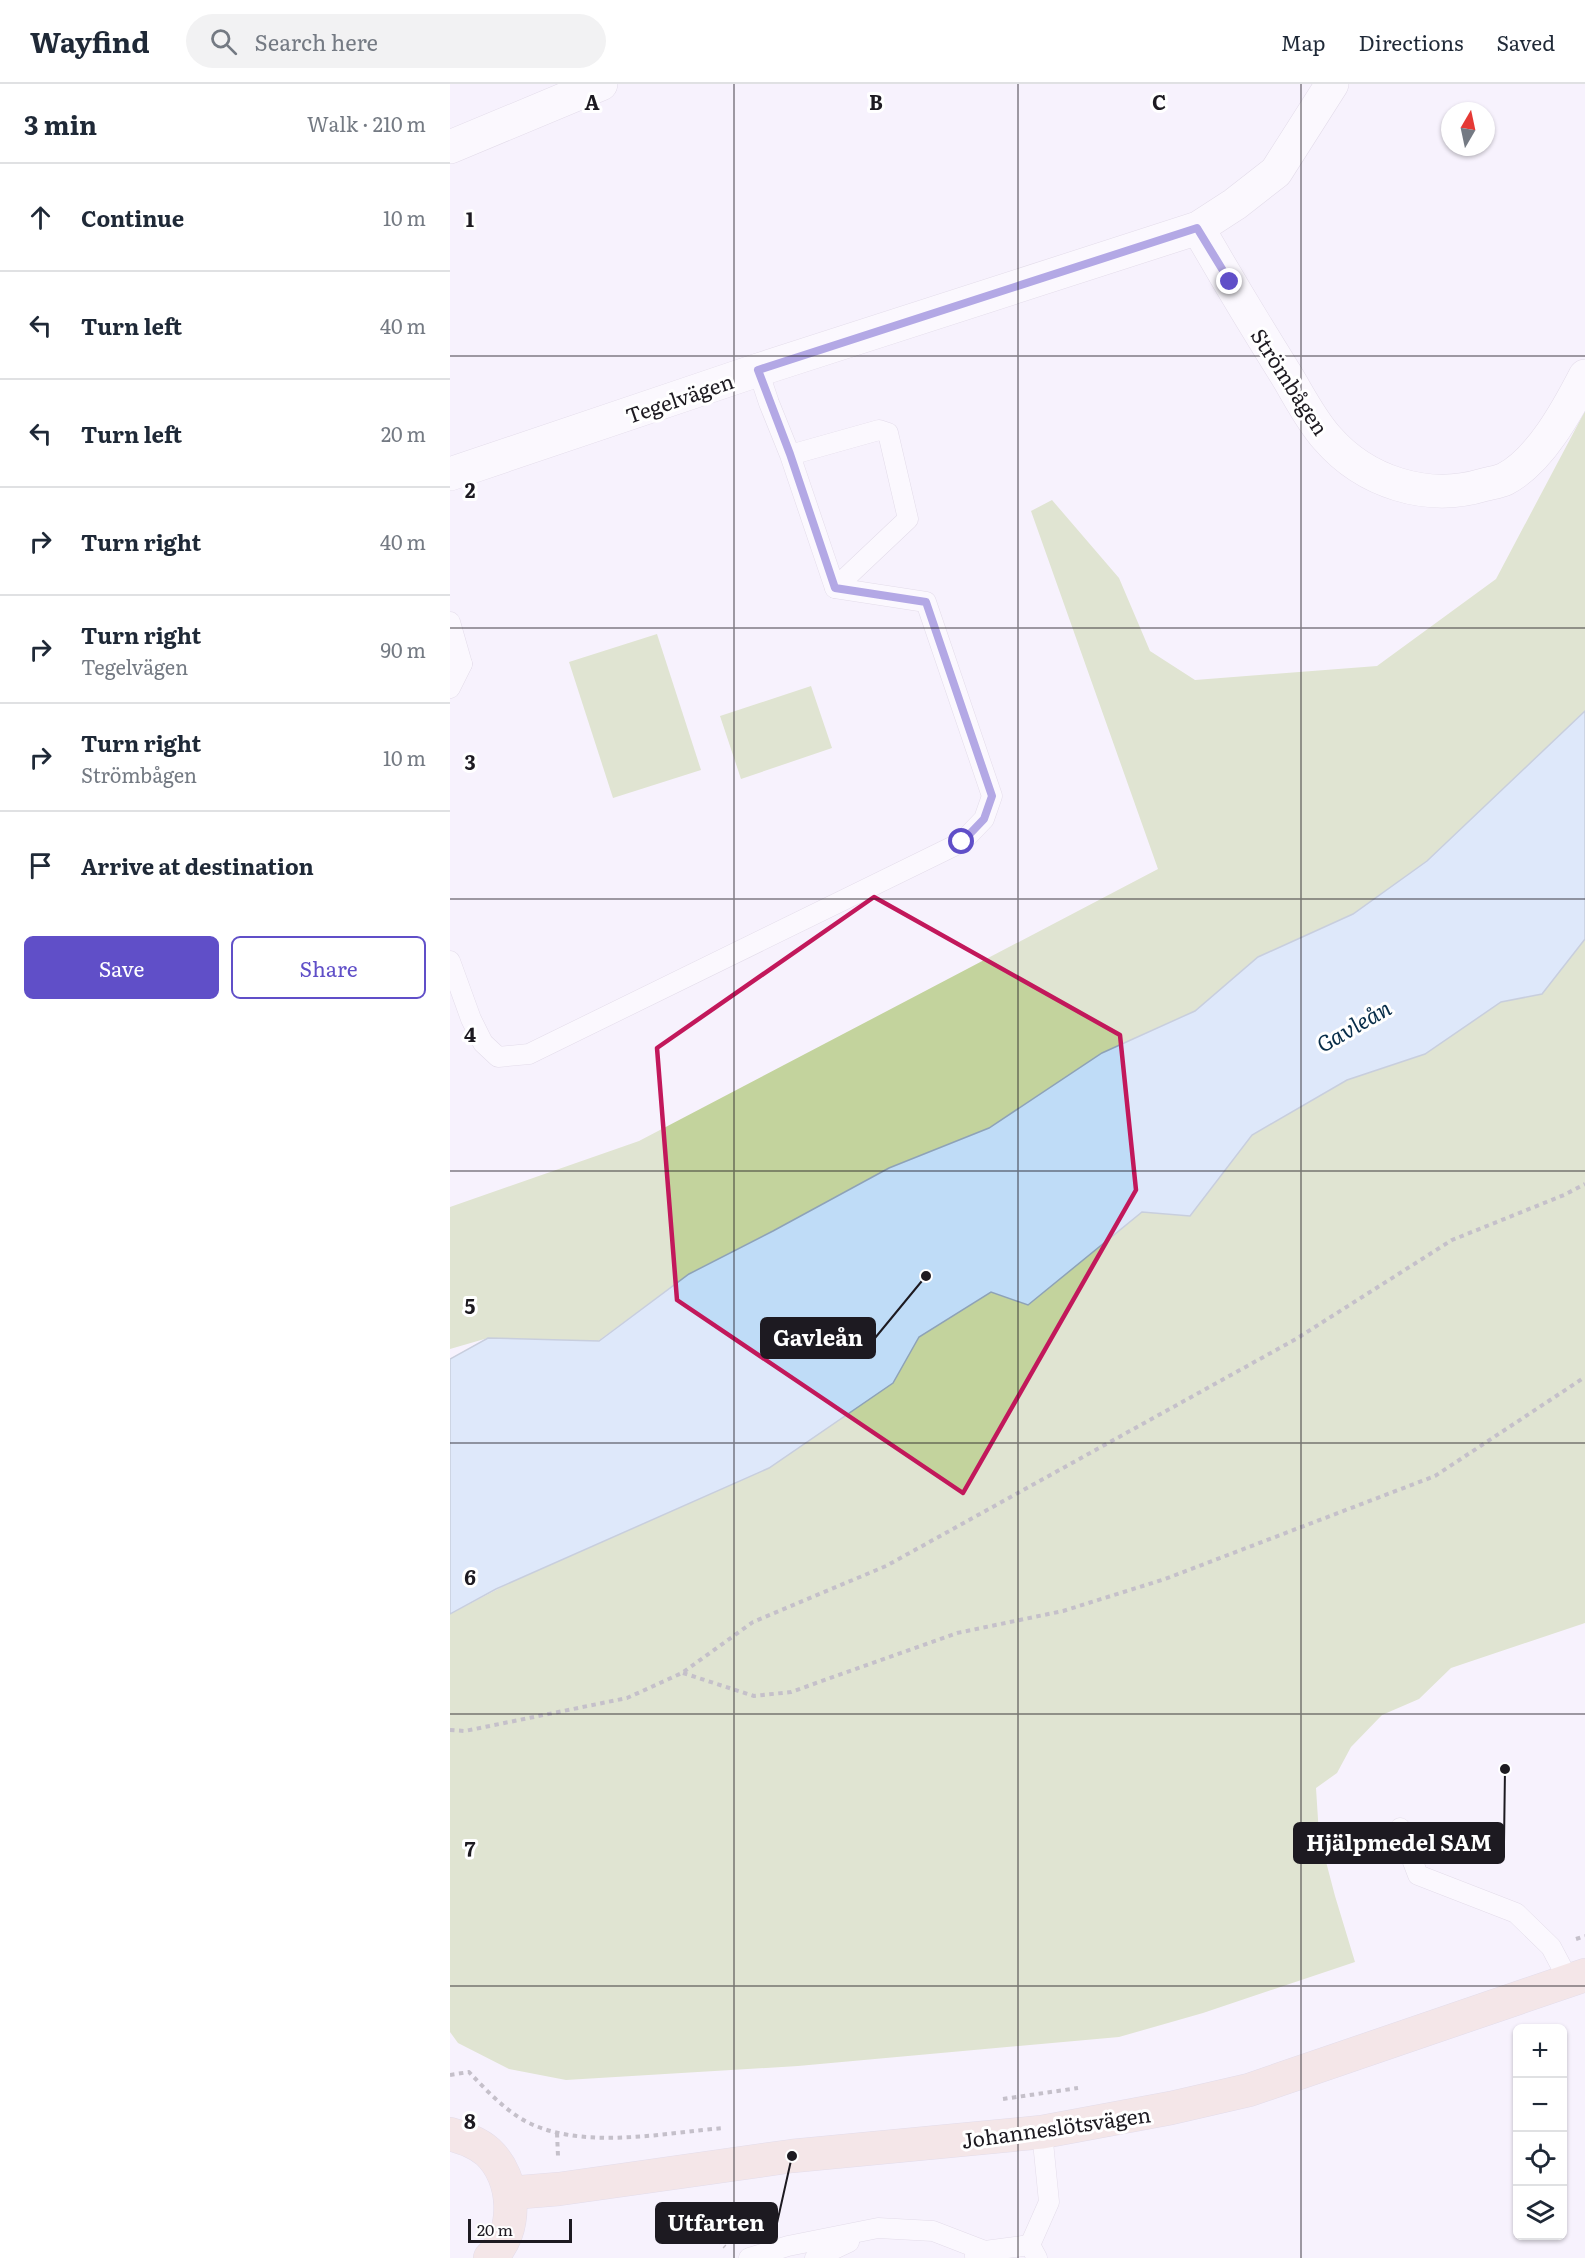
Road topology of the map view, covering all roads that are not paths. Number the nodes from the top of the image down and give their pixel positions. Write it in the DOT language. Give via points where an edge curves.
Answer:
graph roads {
  1 [pos="601,84"];
  2 [pos="1332,84"];
  3 [pos="450,147"];
  4 [pos="1197,228"];
  5 [pos="758,370"];
  6 [pos="1585,376"];
  7 [pos="790,454"];
  8 [pos="450,474"];
  9 [pos="835,588"];
  10 [pos="450,622"];
  11 [pos="456,666"];
  12 [pos="450,688"];
  13 [pos="450,961"];
  14 [pos="1400,1828"];
  15 [pos="1577,1978"];
  16 [pos="1042,2132"];
  17 [pos="450,2134"];
  18 [pos="510,2193"];
  19 [pos="878,2228"];
  20 [pos="1034,2251"];
  21 [pos="979,2254"];
  22 [pos="492,2257"];
  23 [pos="749,2258"];
  24 [pos="815,2258"];
  1 -- 3 [label="street"];
  2 -- 4 [label="street, Tegelvägen" via="1276,172"];
  4 -- 5 [label="street, Tegelvägen"];
  4 -- 6 [label="street, Strömbågen" via="1327,438 1359,466 1395,485 1434,492 1472,489 1505,479 1535,455"];
  5 -- 7 [label="lane"];
  5 -- 8 [label="street, Tegelvägen"];
  7 -- 9 [label="lane"];
  7 -- 9 [label="lane" via="879,430 888,433 908,519"];
  9 -- 13 [label="lane" via="926,602 992,796 984,819 962,842 529,1054 498,1057 483,1043"];
  10 -- 11 [label="lane"];
  11 -- 12 [label="lane"];
  14 -- 15 [label="lane" via="1418,1875 1516,1914"];
  15 -- 16 [label="main road, Johanneslötsvägen" via="1249,2090"];
  16 -- 18 [label="main road, Johanneslötsvägen" via="792,2157"];
  16 -- 20 [label="lane" via="1049,2202"];
  17 -- 18 [label="main road" via="469,2139 488,2152 502,2171"];
  18 -- 22 [label="main road" via="508,2226"];
  19 -- 21 [label="lane" via="933,2230"];
  19 -- 23 [label="lane"];
  19 -- 24 [label="lane"];
  20 -- 21 [label="lane"];
}
